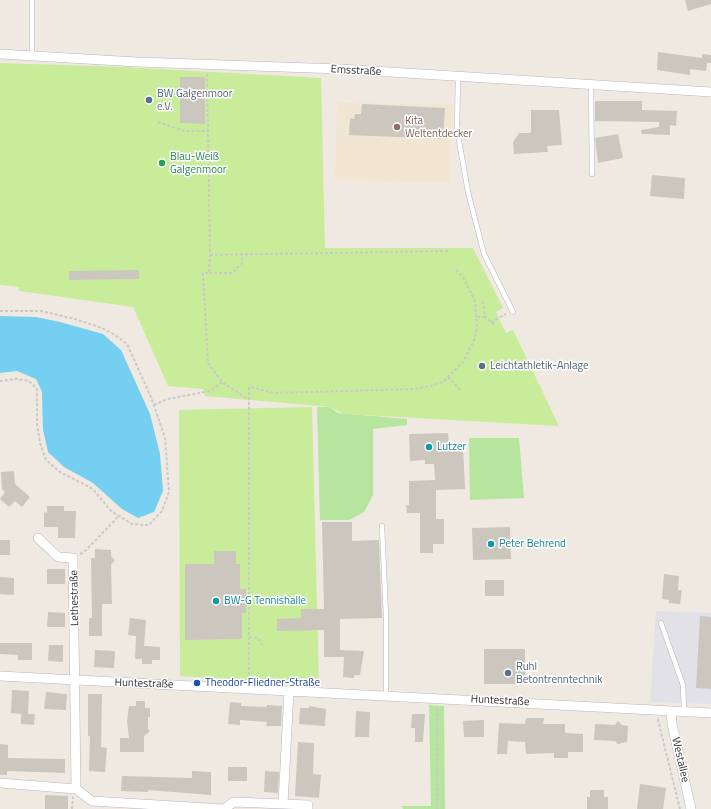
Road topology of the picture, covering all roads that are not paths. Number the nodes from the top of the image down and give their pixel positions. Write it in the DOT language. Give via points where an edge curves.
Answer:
graph roads {
  1 [pos="32,0"];
  2 [pos="0,54"];
  3 [pos="32,56"];
  4 [pos="458,77"];
  5 [pos="591,85"];
  6 [pos="711,92"];
  7 [pos="592,174"];
  8 [pos="513,311"];
  9 [pos="382,526"];
  10 [pos="38,538"];
  11 [pos="661,623"];
  12 [pos="0,676"];
  13 [pos="76,681"];
  14 [pos="289,691"];
  15 [pos="386,696"];
  16 [pos="671,711"];
  17 [pos="684,712"];
  18 [pos="711,713"];
  19 [pos="0,783"];
  20 [pos="76,789"];
  21 [pos="283,804"];
  22 [pos="148,806"];
  23 [pos="224,809"];
  24 [pos="308,809"];
  25 [pos="692,809"];
  1 -- 3 [label="lane"];
  2 -- 3 [label="street, Emsstraße"];
  3 -- 4 [label="street, Emsstraße" via="341,69"];
  4 -- 5 [label="street, Emsstraße"];
  4 -- 8 [label="lane" via="457,129 468,192 484,254"];
  5 -- 6 [label="street, Emsstraße"];
  5 -- 7 [label="lane"];
  9 -- 15 [label="lane"];
  10 -- 13 [label="street, Lethestraße" via="58,557 74,558"];
  11 -- 17 [label="lane" via="683,685"];
  12 -- 13 [label="street, Huntestraße"];
  13 -- 14 [label="street, Huntestraße"];
  13 -- 20 [label="street"];
  14 -- 15 [label="street, Huntestraße"];
  14 -- 21 [label="street"];
  15 -- 16 [label="street, Huntestraße"];
  16 -- 17 [label="street, Huntestraße"];
  16 -- 25 [label="street, Westallee"];
  17 -- 18 [label="street, Huntestraße"];
  19 -- 20 [label="street"];
  20 -- 22 [label="street" via="92,801"];
  21 -- 23 [label="street" via="234,802"];
  21 -- 24 [label="street" via="308,805"];
  22 -- 23 [label="street"];
}
